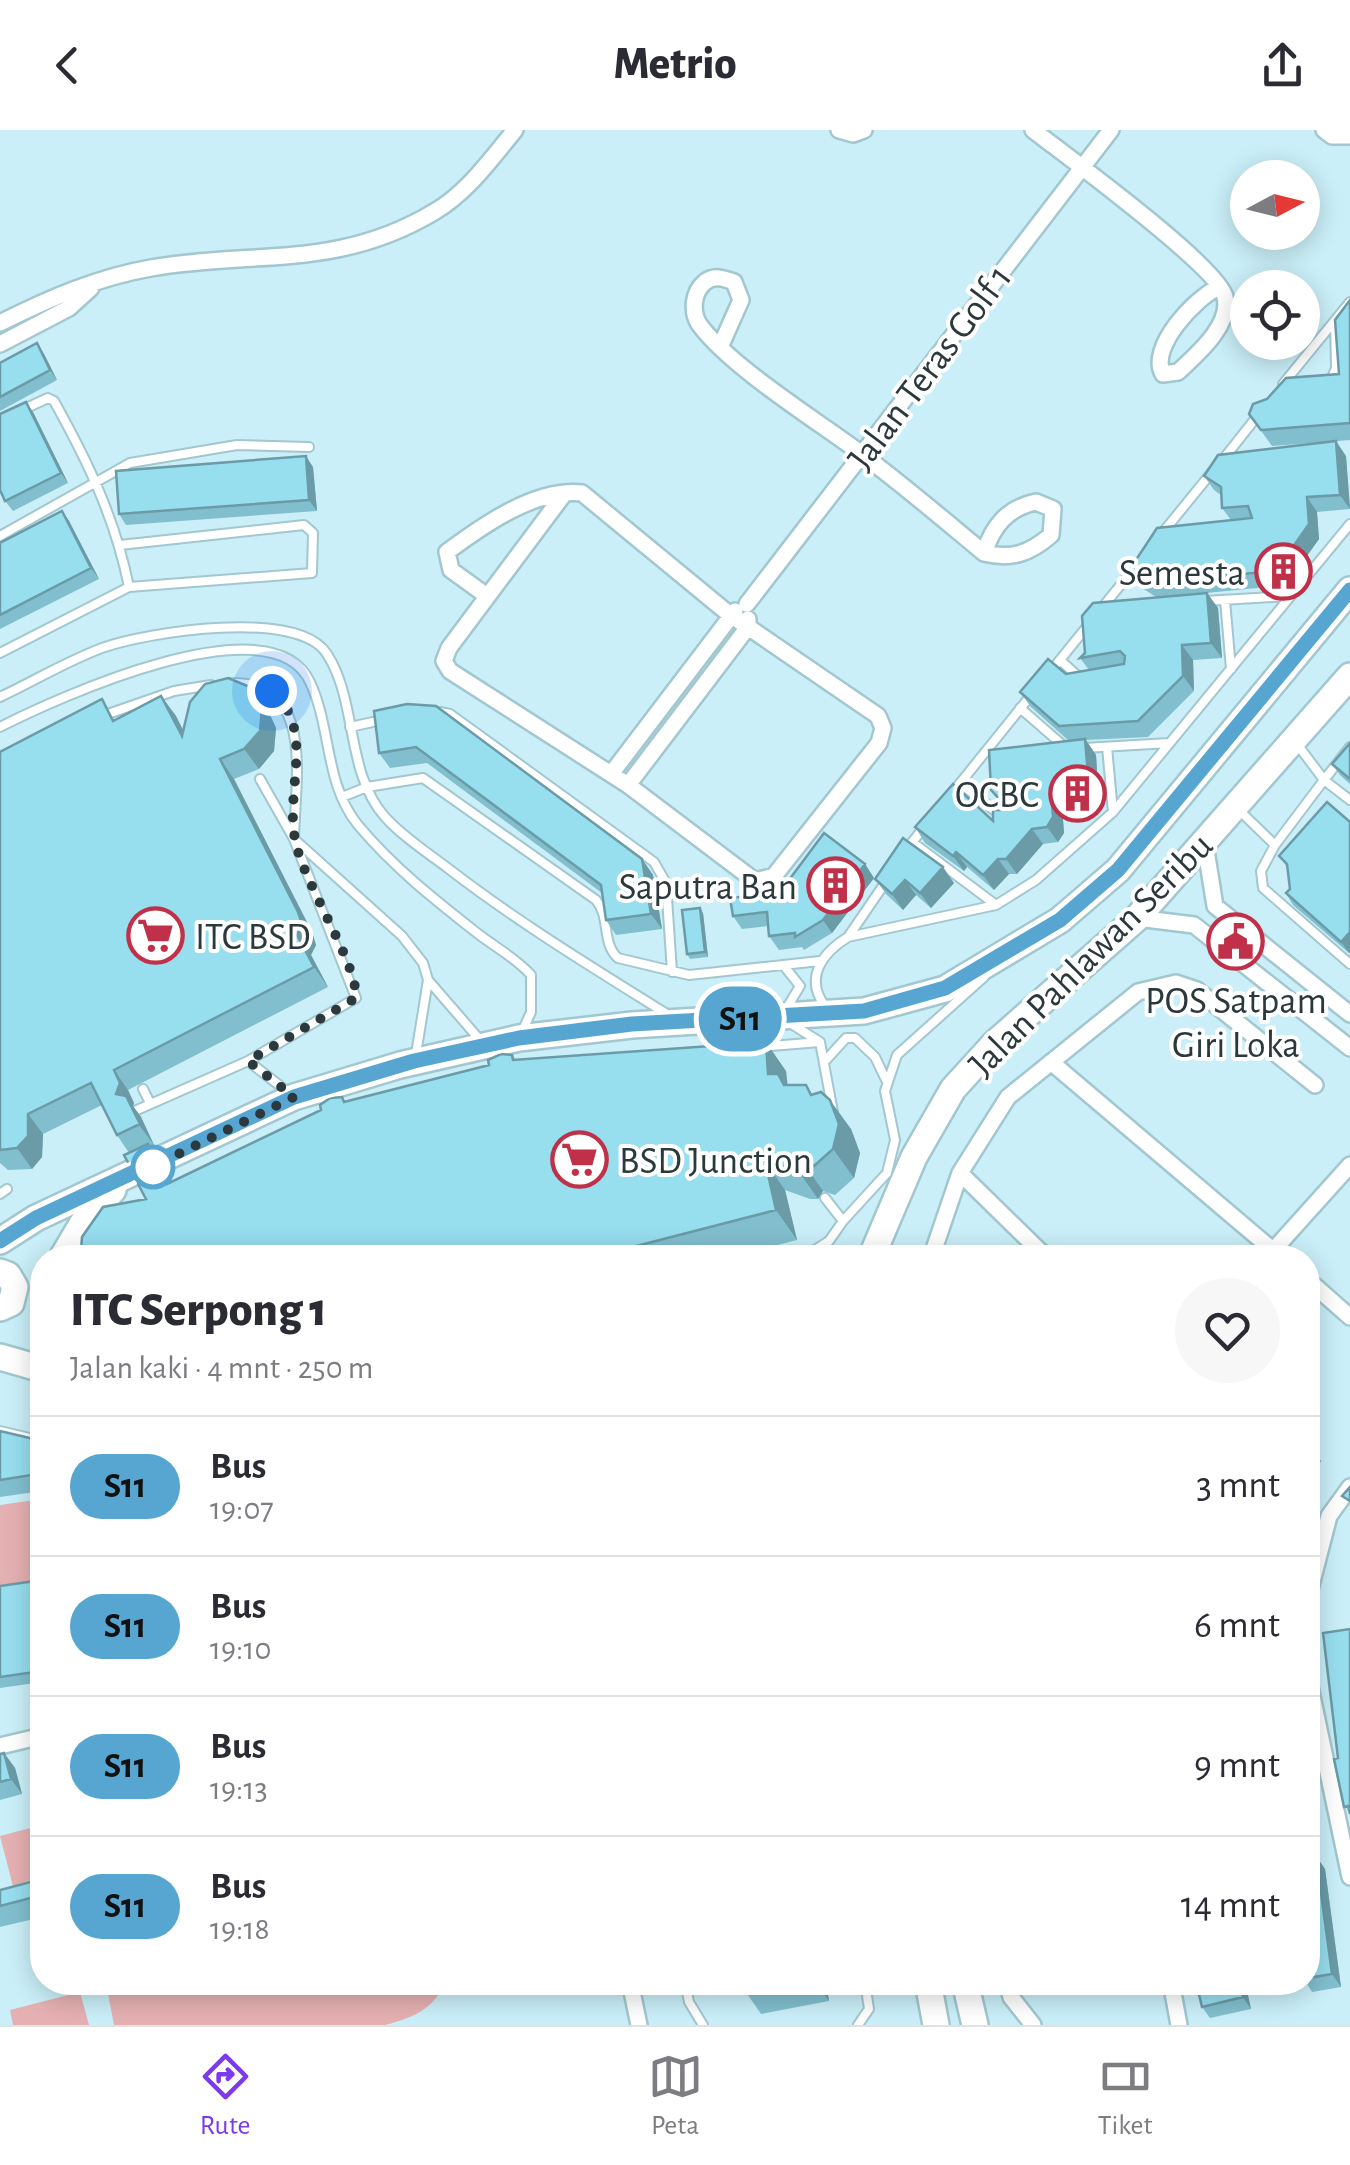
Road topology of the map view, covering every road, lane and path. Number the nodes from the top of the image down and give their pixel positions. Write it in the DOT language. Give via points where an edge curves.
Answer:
graph roads {
  1 [pos="515,130"];
  2 [pos="839,130"];
  3 [pos="864,130"];
  4 [pos="1033,130"];
  5 [pos="1111,130"];
  6 [pos="1330,132"];
  7 [pos="1350,136"];
  8 [pos="1081,168"];
  9 [pos="1219,287"];
  10 [pos="91,288"];
  11 [pos="1350,302"];
  12 [pos="1335,320"];
  13 [pos="0,323"];
  14 [pos="0,344"];
  15 [pos="721,345"];
  16 [pos="1324,384"];
  17 [pos="1295,386"];
  18 [pos="1269,402"];
  19 [pos="13,414"];
  20 [pos="310,447"];
  21 [pos="862,454"];
  22 [pos="1242,456"];
  23 [pos="1224,458"];
  24 [pos="98,480"];
  25 [pos="564,494"];
  26 [pos="1350,524"];
  27 [pos="1180,533"];
  28 [pos="0,536"];
  29 [pos="120,545"];
  30 [pos="1149,550"];
  31 [pos="984,553"];
  32 [pos="129,588"];
  33 [pos="1350,590"];
  34 [pos="488,596"];
  35 [pos="1290,596"];
  36 [pos="1225,600"];
  37 [pos="1190,603"];
  38 [pos="746,604"];
  39 [pos="1118,608"];
  40 [pos="1101,610"];
  41 [pos="729,614"];
  42 [pos="748,627"];
  43 [pos="0,653"];
  44 [pos="1060,660"];
  45 [pos="1231,669"];
  46 [pos="1350,676"];
  47 [pos="1092,682"];
  48 [pos="0,697"];
  49 [pos="1020,708"];
  50 [pos="428,711"];
  51 [pos="101,716"];
  52 [pos="400,716"];
  53 [pos="0,727"];
  54 [pos="350,727"];
  55 [pos="1294,741"];
  56 [pos="1170,743"];
  57 [pos="1107,747"];
  58 [pos="1350,747"];
  59 [pos="1068,749"];
  60 [pos="1051,750"];
  61 [pos="1000,753"];
  62 [pos="984,754"];
  63 [pos="612,774"];
  64 [pos="260,780"];
  65 [pos="1324,780"];
  66 [pos="960,783"];
  67 [pos="628,785"];
  68 [pos="367,788"];
  69 [pos="342,797"];
  70 [pos="948,798"];
  71 [pos="1350,800"];
  72 [pos="1236,807"];
  73 [pos="936,812"];
  74 [pos="1113,812"];
  75 [pos="1007,820"];
  76 [pos="294,839"];
  77 [pos="912,842"];
  78 [pos="1205,844"];
  79 [pos="1275,846"];
  80 [pos="902,858"];
  81 [pos="891,874"];
  82 [pos="996,905"];
  83 [pos="1137,918"];
  84 [pos="848,937"];
  85 [pos="820,962"];
  86 [pos="994,962"];
  87 [pos="1350,964"];
  88 [pos="784,966"];
  89 [pos="672,972"];
  90 [pos="428,980"];
  91 [pos="831,1014"];
  92 [pos="1350,1014"];
  93 [pos="779,1016"];
  94 [pos="680,1022"];
  95 [pos="519,1038"];
  96 [pos="820,1042"];
  97 [pos="484,1046"];
  98 [pos="1350,1048"];
  99 [pos="742,1049"];
  100 [pos="826,1060"];
  101 [pos="248,1061"];
  102 [pos="1051,1062"];
  103 [pos="406,1067"];
  104 [pos="886,1080"];
  105 [pos="1315,1086"];
  106 [pos="143,1089"];
  107 [pos="294,1097"];
  108 [pos="150,1104"];
  109 [pos="137,1110"];
  110 [pos="835,1118"];
  111 [pos="1350,1165"];
  112 [pos="960,1173"];
  113 [pos="122,1180"];
  114 [pos="826,1198"];
  115 [pos="843,1222"];
  116 [pos="0,1241"];
  117 [pos="70,1245"];
  118 [pos="823,1245"];
  119 [pos="876,1245"];
  120 [pos="936,1245"];
  121 [pos="1034,1245"];
  122 [pos="1262,1245"];
  123 [pos="1282,1245"];
  124 [pos="0,1272"];
  125 [pos="1320,1291"];
  126 [pos="0,1308"];
  127 [pos="1350,1317"];
  128 [pos="0,1357"];
  129 [pos="30,1366"];
  130 [pos="0,1431"];
  131 [pos="30,1438"];
  132 [pos="1350,1487"];
  133 [pos="1320,1553"];
  134 [pos="1320,1733"];
  135 [pos="30,1739"];
  136 [pos="0,1746"];
  137 [pos="1350,1877"];
  138 [pos="633,1995"];
  139 [pos="687,1995"];
  140 [pos="867,1995"];
  141 [pos="929,1995"];
  142 [pos="968,1995"];
  143 [pos="1010,1995"];
  144 [pos="1173,1995"];
  145 [pos="639,2025"];
  146 [pos="703,2025"];
  147 [pos="858,2025"];
  148 [pos="936,2025"];
  149 [pos="975,2025"];
  150 [pos="1033,2025"];
  151 [pos="1179,2025"];
  1 -- 10 [label="street" via="453,199 361,245 328,254 153,268"];
  2 -- 3 [label="street"];
  4 -- 8 [label="street"];
  5 -- 8 [label="street, Jalan Teras Golf 1"];
  6 -- 7 [label="street"];
  8 -- 9 [label="street"];
  8 -- 21 [label="street, Jalan Teras Golf 1"];
  9 -- 9 [label="street" via="1226,311 1218,328 1178,372 1163,374 1163,346 1200,299"];
  10 -- 13 [label="street" via="60,293"];
  10 -- 14 [label="street" via="69,308"];
  11 -- 12 [label="lane"];
  12 -- 16 [label="lane" via="1336,374"];
  12 -- 17 [label="lane" via="1280,387"];
  15 -- 21 [label="street"];
  18 -- 23 [label="lane"];
  19 -- 24 [label="lane" via="52,399"];
  20 -- 24 [label="lane" via="237,444 130,463"];
  21 -- 31 [label="street"];
  21 -- 38 [label="street, Jalan Teras Golf 1"];
  22 -- 23 [label="lane"];
  23 -- 27 [label="lane" via="1161,535"];
  24 -- 28 [label="lane"];
  24 -- 29 [label="lane"];
  25 -- 34 [label="street"];
  25 -- 34 [label="street" via="495,520 447,552 451,570"];
  25 -- 41 [label="street" via="582,493"];
  26 -- 35 [label="lane"];
  29 -- 32 [label="lane"];
  29 -- 32 [label="lane" via="298,526 313,534 309,576"];
  30 -- 40 [label="lane"];
  31 -- 31 [label="street" via="1001,557 1033,550 1051,535 1053,509 1036,502 1004,517"];
  32 -- 43 [label="lane"];
  33 -- 86 [label="main road, Jalan Pahlawan Seribu" via="1118,870 1060,920"];
  34 -- 63 [label="street" via="446,653 447,668"];
  35 -- 36 [label="lane"];
  35 -- 45 [label="lane"];
  36 -- 37 [label="lane"];
  36 -- 45 [label="lane"];
  38 -- 41 [label="street, Jalan Teras Golf 1"];
  38 -- 42 [label="street"];
  39 -- 40 [label="lane"];
  40 -- 44 [label="lane"];
  41 -- 42 [label="street"];
  41 -- 63 [label="street, Jalan Teras Golf 1"];
  42 -- 67 [label="street"];
  42 -- 67 [label="street" via="878,716 879,743 774,876 762,880 747,878"];
  44 -- 47 [label="lane"];
  44 -- 49 [label="lane"];
  45 -- 56 [label="lane"];
  46 -- 55 [label="main road, Jalan Pahlawan Seribu"];
  48 -- 54 [label="lane" via="134,639 210,629 287,630 304,634 327,654"];
  49 -- 59 [label="lane"];
  49 -- 62 [label="lane"];
  50 -- 89 [label="lane" via="450,714 654,862 666,883"];
  51 -- 76 [label="lane" via="174,691 224,683 272,691 296,731"];
  52 -- 54 [label="lane"];
  53 -- 69 [label="lane" via="128,670 212,654 269,652 286,656 310,681"];
  54 -- 68 [label="lane"];
  55 -- 65 [label="lane"];
  55 -- 72 [label="main road, Jalan Pahlawan Seribu"];
  56 -- 57 [label="lane"];
  56 -- 74 [label="lane"];
  57 -- 59 [label="lane"];
  57 -- 74 [label="lane"];
  58 -- 65 [label="lane"];
  59 -- 60 [label="lane"];
  61 -- 62 [label="lane"];
  62 -- 66 [label="lane"];
  63 -- 67 [label="street"];
  64 -- 76 [label="lane"];
  65 -- 71 [label="lane"];
  65 -- 79 [label="lane"];
  66 -- 70 [label="lane"];
  66 -- 75 [label="lane"];
  68 -- 69 [label="lane"];
  68 -- 89 [label="lane" via="424,778 596,900 606,914 614,956"];
  68 -- 94 [label="lane" via="384,816 488,900"];
  69 -- 95 [label="lane" via="356,822 419,888 531,975 531,1012"];
  72 -- 78 [label="main road, Jalan Pahlawan Seribu"];
  72 -- 79 [label="lane"];
  73 -- 77 [label="lane"];
  74 -- 82 [label="lane" via="1036,880"];
  76 -- 90 [label="lane" via="402,936"];
  76 -- 101 [label="lane" via="356,995"];
  77 -- 80 [label="lane"];
  77 -- 82 [label="lane"];
  78 -- 83 [label="main road, Jalan Pahlawan Seribu"];
  78 -- 92 [label="street" via="1215,906"];
  79 -- 87 [label="lane" via="1260,871 1263,888"];
  81 -- 84 [label="lane"];
  82 -- 84 [label="lane"];
  83 -- 98 [label="street" via="1194,926"];
  83 -- 119 [label="main road, Jalan Pahlawan Seribu" via="953,1090 914,1156"];
  84 -- 85 [label="lane"];
  85 -- 88 [label="lane"];
  85 -- 91 [label="lane" via="817,996"];
  86 -- 91 [label="main road, Jalan Pahlawan Seribu" via="905,1003"];
  86 -- 104 [label="lane" via="969,993 897,1055"];
  88 -- 89 [label="lane"];
  88 -- 93 [label="lane" via="800,986"];
  90 -- 97 [label="lane"];
  90 -- 103 [label="lane"];
  91 -- 93 [label="main road, Jalan Pahlawan Seribu"];
  93 -- 94 [label="main road, Jalan Pahlawan Seribu"];
  93 -- 96 [label="lane"];
  94 -- 95 [label="main road, Jalan Pahlawan Seribu"];
  95 -- 97 [label="main road, Jalan Pahlawan Seribu"];
  96 -- 99 [label="lane"];
  96 -- 100 [label="lane"];
  97 -- 103 [label="main road, Jalan Pahlawan Seribu"];
  100 -- 104 [label="lane" via="846,1038 855,1038"];
  100 -- 110 [label="lane"];
  101 -- 107 [label="lane"];
  101 -- 108 [label="lane"];
  102 -- 105 [label="street" via="1138,992 1176,983 1197,990"];
  102 -- 112 [label="street" via="1008,1097"];
  102 -- 122 [label="street"];
  103 -- 107 [label="main road, Jalan Pahlawan Seribu"];
  104 -- 115 [label="lane" via="894,1151 877,1188"];
  106 -- 108 [label="lane"];
  107 -- 113 [label="main road, Jalan Pahlawan Seribu"];
  108 -- 109 [label="lane"];
  111 -- 123 [label="street"];
  112 -- 120 [label="street"];
  112 -- 121 [label="street"];
  113 -- 116 [label="main road, Jalan Pahlawan Seribu"];
  113 -- 117 [label="main road"];
  114 -- 115 [label="lane"];
  115 -- 118 [label="lane"];
  124 -- 126 [label="main road" via="15,1288 11,1303"];
  125 -- 127 [label="street"];
  128 -- 129 [label="main road"];
  130 -- 131 [label="lane"];
  132 -- 133 [label="street" via="1330,1516"];
  134 -- 137 [label="street"];
  135 -- 136 [label="street"];
  138 -- 145 [label="street"];
  139 -- 146 [label="lane"];
  140 -- 147 [label="lane" via="869,2009"];
  141 -- 148 [label="main road"];
  142 -- 149 [label="main road"];
  143 -- 150 [label="street"];
  144 -- 151 [label="street"];
}
